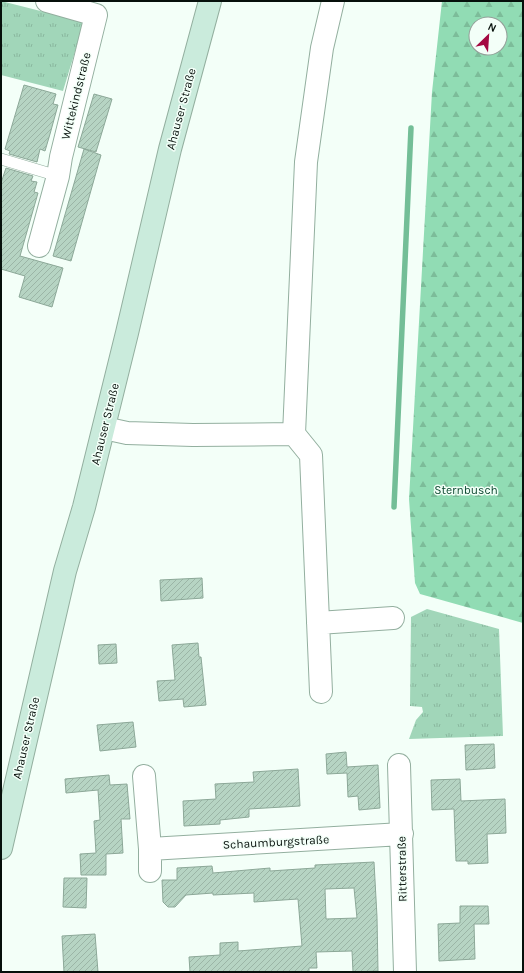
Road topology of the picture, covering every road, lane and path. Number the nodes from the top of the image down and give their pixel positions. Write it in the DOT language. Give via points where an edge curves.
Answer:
graph roads {
  1 [pos="47,1"];
  2 [pos="210,1"];
  3 [pos="332,1"];
  4 [pos="98,8"];
  5 [pos="1,160"];
  6 [pos="58,176"];
  7 [pos="40,246"];
  8 [pos="104,428"];
  9 [pos="294,434"];
  10 [pos="393,618"];
  11 [pos="318,623"];
  12 [pos="321,692"];
  13 [pos="399,765"];
  14 [pos="144,776"];
  15 [pos="402,834"];
  16 [pos="1,848"];
  17 [pos="150,849"];
  18 [pos="150,871"];
  19 [pos="405,972"];
  1 -- 4 [label="street, Wittekindstraße"];
  2 -- 8 [label="main road, Ahauser Straße" via="170,149"];
  3 -- 9 [label="street" via="322,48 306,162"];
  4 -- 6 [label="street, Wittekindstraße"];
  5 -- 6 [label="lane"];
  6 -- 7 [label="street, Wittekindstraße"];
  8 -- 9 [label="street" via="127,433 171,435"];
  8 -- 16 [label="main road, Ahauser Straße" via="65,571"];
  9 -- 11 [label="street" via="311,455"];
  10 -- 11 [label="street"];
  11 -- 12 [label="street"];
  13 -- 15 [label="street, Ritterstraße"];
  14 -- 17 [label="street"];
  15 -- 17 [label="street, Schaumburgstraße"];
  15 -- 19 [label="street, Ritterstraße"];
  17 -- 18 [label="street"];
}
